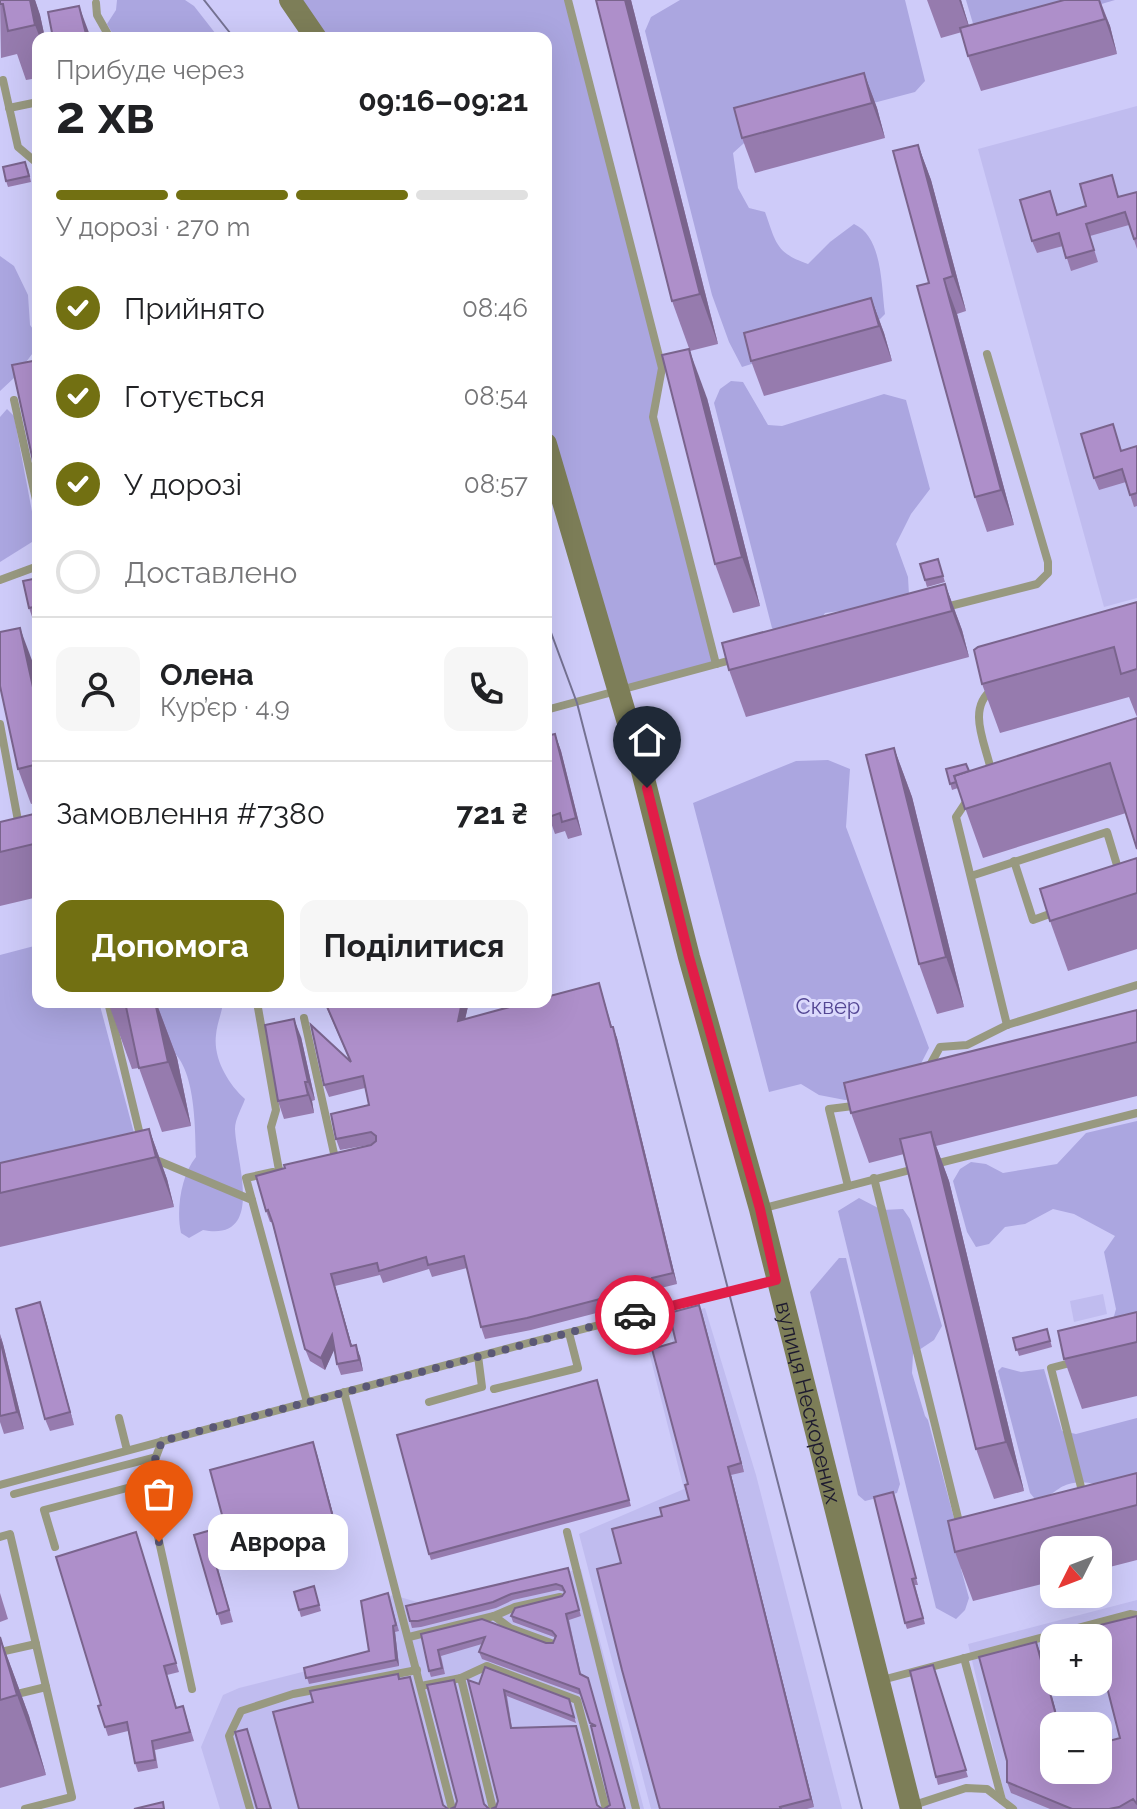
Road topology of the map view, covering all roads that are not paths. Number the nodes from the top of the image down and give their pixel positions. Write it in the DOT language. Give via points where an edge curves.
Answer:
graph roads {
  1 [pos="290,0"];
  2 [pos="568,0"];
  3 [pos="96,3"];
  4 [pos="107,32"];
  5 [pos="312,32"];
  6 [pos="3,80"];
  7 [pos="32,103"];
  8 [pos="9,108"];
  9 [pos="32,159"];
  10 [pos="987,354"];
  11 [pos="14,400"];
  12 [pos="552,464"];
  13 [pos="32,482"];
  14 [pos="32,568"];
  15 [pos="0,580"];
  16 [pos="941,608"];
  17 [pos="741,658"];
  18 [pos="716,664"];
  19 [pos="1010,684"];
  20 [pos="619,690"];
  21 [pos="552,708"];
  22 [pos="0,724"];
  23 [pos="1004,763"];
  24 [pos="990,766"];
  25 [pos="981,779"];
  26 [pos="973,792"];
  27 [pos="22,843"];
  28 [pos="1014,861"];
  29 [pos="971,876"];
  30 [pos="1125,891"];
  31 [pos="1060,911"];
  32 [pos="1137,985"];
  33 [pos="109,1008"];
  34 [pos="258,1008"];
  35 [pos="304,1018"];
  36 [pos="1007,1025"];
  37 [pos="922,1081"];
  38 [pos="872,1104"];
  39 [pos="1137,1113"];
  40 [pos="348,1155"];
  41 [pos="335,1158"];
  42 [pos="321,1161"];
  43 [pos="293,1167"];
  44 [pos="279,1170"];
  45 [pos="874,1178"];
  46 [pos="848,1186"];
  47 [pos="252,1200"];
  48 [pos="760,1209"];
  49 [pos="776,1280"];
  50 [pos="569,1333"];
  51 [pos="478,1356"];
  52 [pos="1090,1357"];
  53 [pos="494,1389"];
  54 [pos="344,1392"];
  55 [pos="307,1402"];
  56 [pos="429,1402"];
  57 [pos="119,1418"];
  58 [pos="162,1441"];
  59 [pos="127,1450"];
  60 [pos="156,1457"];
  61 [pos="146,1483"];
  62 [pos="0,1485"];
  63 [pos="14,1494"];
  64 [pos="1086,1507"];
  65 [pos="567,1532"];
  66 [pos="962,1535"];
  67 [pos="0,1537"];
  68 [pos="55,1547"];
  69 [pos="560,1597"];
  70 [pos="1137,1615"];
  71 [pos="494,1616"];
  72 [pos="409,1637"];
  73 [pos="551,1643"];
  74 [pos="36,1644"];
  75 [pos="0,1652"];
  76 [pos="964,1658"];
  77 [pos="417,1670"];
  78 [pos="461,1678"];
  79 [pos="878,1681"];
  80 [pos="421,1686"];
  81 [pos="46,1687"];
  82 [pos="192,1689"];
  83 [pos="0,1698"];
  84 [pos="1002,1800"];
  85 [pos="910,1808"];
  86 [pos="25,1809"];
  87 [pos="250,1809"];
  88 [pos="452,1809"];
  89 [pos="493,1809"];
  90 [pos="606,1809"];
  91 [pos="636,1809"];
  92 [pos="1013,1809"];
  1 -- 5 [label="main road"];
  2 -- 18 [label="lane" via="662,368 653,417"];
  3 -- 4 [label="lane"];
  6 -- 8 [label="lane"];
  7 -- 8 [label="lane"];
  8 -- 9 [label="lane" via="18,147"];
  10 -- 16 [label="lane" via="1049,567 1037,584"];
  11 -- 13 [label="lane"];
  12 -- 20 [label="main road, вулиця Нескорених"];
  14 -- 15 [label="lane"];
  17 -- 18 [label="lane"];
  18 -- 20 [label="lane"];
  19 -- 24 [label="lane" via="988,693 978,709"];
  20 -- 21 [label="lane"];
  20 -- 48 [label="main road, вулиця Нескорених"];
  22 -- 27 [label="lane"];
  23 -- 24 [label="lane"];
  24 -- 25 [label="lane"];
  26 -- 29 [label="lane" via="956,817"];
  28 -- 29 [label="lane"];
  28 -- 30 [label="lane" via="1107,832"];
  28 -- 31 [label="lane" via="1033,920"];
  29 -- 36 [label="lane"];
  32 -- 36 [label="lane"];
  33 -- 47 [label="lane" via="145,1155"];
  34 -- 44 [label="lane" via="276,1110 271,1127"];
  35 -- 41 [label="lane"];
  36 -- 37 [label="lane" via="967,1045 940,1047"];
  38 -- 46 [label="lane" via="829,1109"];
  39 -- 45 [label="lane"];
  40 -- 41 [label="lane"];
  41 -- 42 [label="lane"];
  43 -- 44 [label="lane"];
  44 -- 47 [label="lane" via="246,1178"];
  45 -- 46 [label="lane"];
  45 -- 66 [label="lane"];
  46 -- 48 [label="lane"];
  47 -- 55 [label="lane"];
  48 -- 49 [label="main road, вулиця Нескорених"];
  49 -- 50 [label="lane"];
  49 -- 79 [label="main road, вулиця Нескорених"];
  50 -- 51 [label="lane"];
  50 -- 53 [label="lane" via="578,1368"];
  51 -- 54 [label="lane"];
  51 -- 56 [label="lane" via="482,1387"];
  52 -- 64 [label="lane" via="1051,1368"];
  54 -- 55 [label="lane"];
  54 -- 72 [label="lane"];
  55 -- 58 [label="lane"];
  57 -- 59 [label="lane"];
  58 -- 59 [label="lane"];
  58 -- 60 [label="lane"];
  59 -- 62 [label="lane"];
  60 -- 61 [label="lane"];
  60 -- 63 [label="lane"];
  61 -- 68 [label="lane" via="44,1510"];
  61 -- 82 [label="lane"];
  65 -- 91 [label="lane"];
  67 -- 74 [label="lane" via="10,1534"];
  69 -- 71 [label="lane"];
  70 -- 76 [label="lane"];
  71 -- 72 [label="lane"];
  71 -- 73 [label="lane"];
  72 -- 77 [label="lane"];
  74 -- 75 [label="lane"];
  74 -- 81 [label="lane"];
  76 -- 79 [label="lane"];
  76 -- 84 [label="lane"];
  77 -- 80 [label="lane"];
  77 -- 87 [label="lane" via="293,1694 241,1711 229,1736"];
  78 -- 80 [label="lane"];
  78 -- 89 [label="lane"];
  78 -- 90 [label="lane" via="487,1666 577,1700"];
  79 -- 85 [label="main road, вулиця Нескорених"];
  80 -- 88 [label="lane"];
  81 -- 83 [label="lane"];
  81 -- 86 [label="lane" via="72,1797"];
  84 -- 85 [label="lane" via="987,1789 966,1788"];
  84 -- 92 [label="lane"];
}
